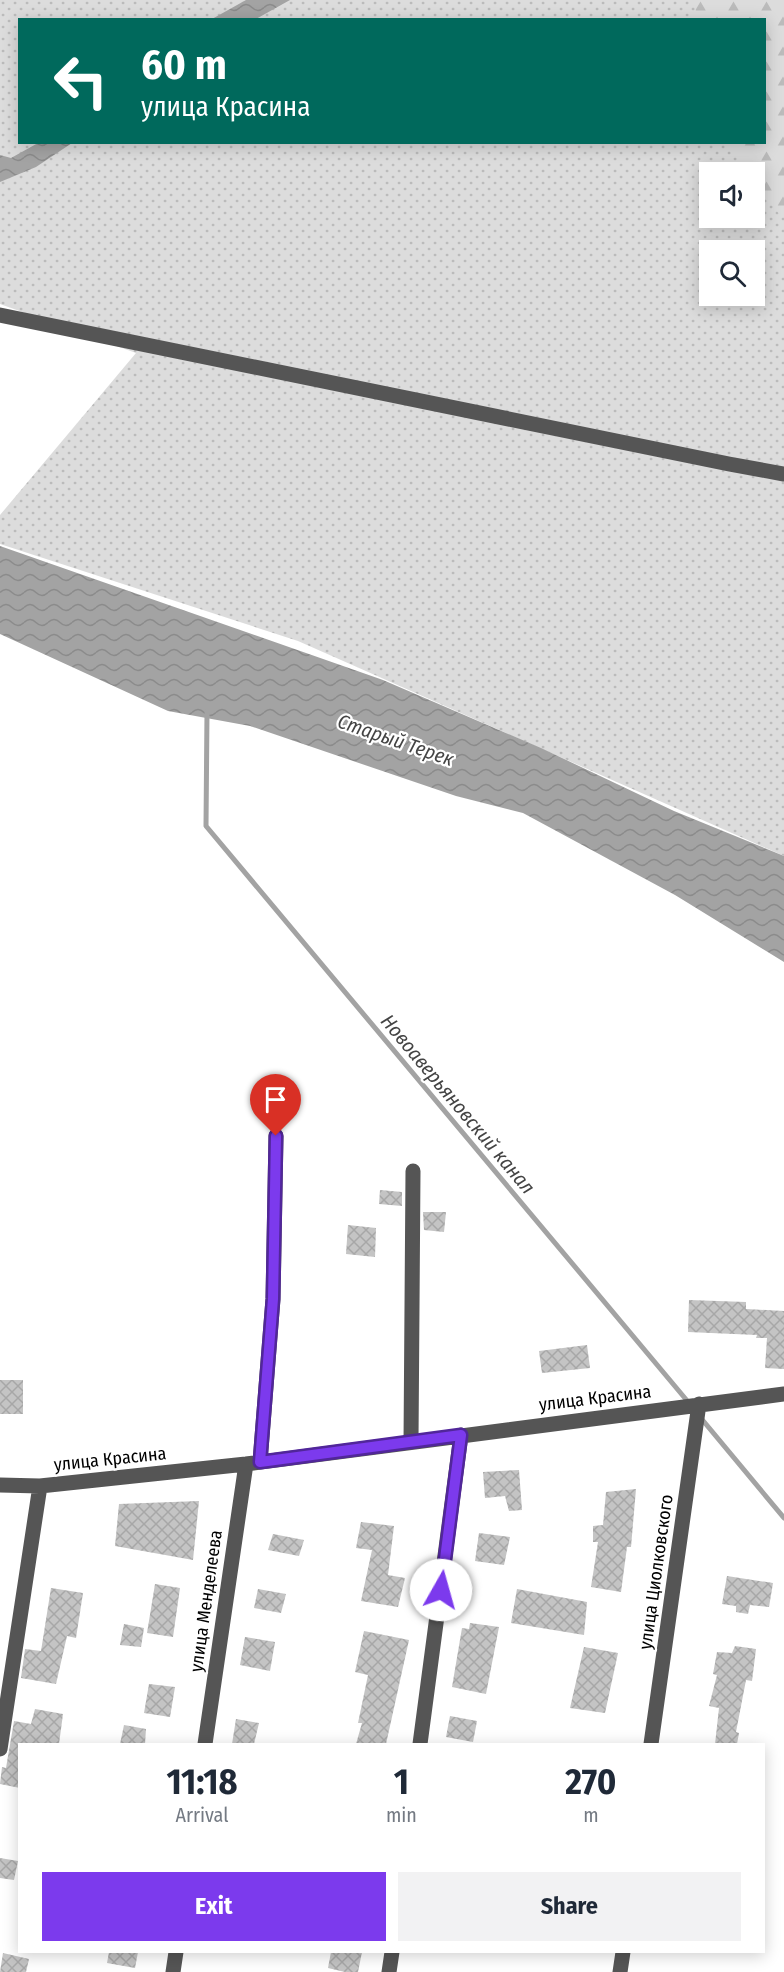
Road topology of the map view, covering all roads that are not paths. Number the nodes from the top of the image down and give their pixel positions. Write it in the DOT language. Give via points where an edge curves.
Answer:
graph roads {
  1 [pos="0,315"];
  2 [pos="784,474"];
  3 [pos="276,1136"];
  4 [pos="413,1171"];
  5 [pos="784,1394"];
  6 [pos="699,1404"];
  7 [pos="461,1435"];
  8 [pos="411,1442"];
  9 [pos="253,1463"];
  10 [pos="0,1485"];
  11 [pos="40,1486"];
  12 [pos="205,1743"];
  13 [pos="420,1743"];
  14 [pos="651,1743"];
  15 [pos="0,1749"];
  16 [pos="176,1953"];
  17 [pos="392,1953"];
  18 [pos="622,1953"];
  19 [pos="173,1972"];
  20 [pos="390,1972"];
  21 [pos="620,1972"];
  1 -- 2 [label="street"];
  3 -- 9 [label="street" via="273,1299"];
  4 -- 8 [label="street"];
  5 -- 6 [label="street, улица Красина"];
  6 -- 7 [label="street, улица Красина"];
  6 -- 14 [label="street, улица Циолковского"];
  7 -- 8 [label="street, улица Красина"];
  7 -- 13 [label="street"];
  8 -- 9 [label="street, улица Красина"];
  9 -- 11 [label="street, улица Красина"];
  9 -- 12 [label="street, улица Менделеева"];
  10 -- 11 [label="street, улица Красина"];
  11 -- 15 [label="street"];
  16 -- 19 [label="street"];
  17 -- 20 [label="street"];
  18 -- 21 [label="street"];
}
